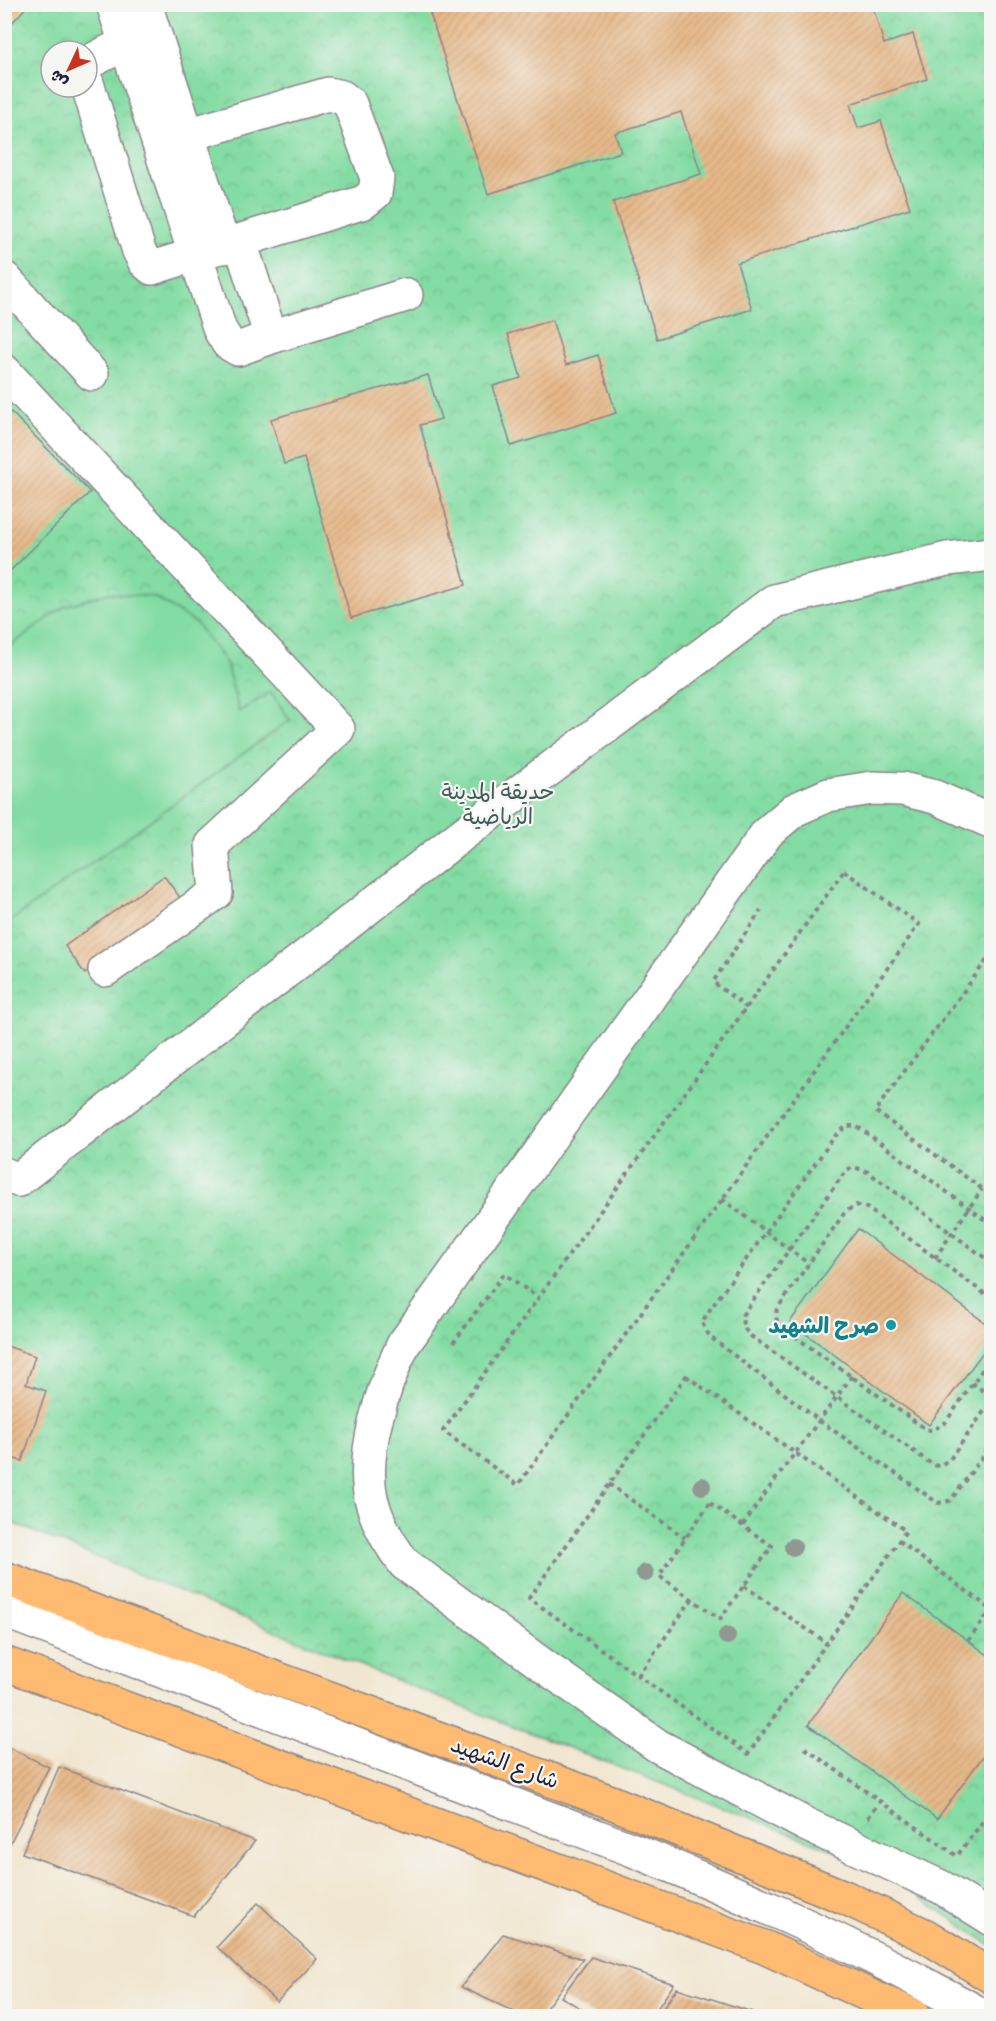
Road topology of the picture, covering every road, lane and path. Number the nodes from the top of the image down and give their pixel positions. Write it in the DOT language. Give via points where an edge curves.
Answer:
graph roads {
  1 [pos="113,4"];
  2 [pos="145,4"];
  3 [pos="126,43"];
  4 [pos="99,57"];
  5 [pos="92,99"];
  6 [pos="174,139"];
  7 [pos="220,248"];
  8 [pos="4,278"];
  9 [pos="406,295"];
  10 [pos="271,337"];
  11 [pos="4,371"];
  12 [pos="92,374"];
  13 [pos="992,554"];
  14 [pos="992,822"];
  15 [pos="761,910"];
  16 [pos="992,953"];
  17 [pos="105,970"];
  18 [pos="747,1008"];
  19 [pos="4,1174"];
  20 [pos="982,1189"];
  21 [pos="992,1196"];
  22 [pos="722,1199"];
  23 [pos="969,1208"];
  24 [pos="992,1225"];
  25 [pos="765,1232"];
  26 [pos="952,1234"];
  27 [pos="789,1249"];
  28 [pos="935,1258"];
  29 [pos="992,1263"];
  30 [pos="809,1264"];
  31 [pos="539,1298"];
  32 [pos="992,1299"];
  33 [pos="453,1343"];
  34 [pos="992,1356"];
  35 [pos="852,1376"];
  36 [pos="972,1383"];
  37 [pos="836,1398"];
  38 [pos="992,1398"];
  39 [pos="820,1420"];
  40 [pos="992,1444"];
  41 [pos="795,1453"];
  42 [pos="609,1484"];
  43 [pos="742,1525"];
  44 [pos="685,1538"];
  45 [pos="898,1541"];
  46 [pos="4,1578"];
  47 [pos="744,1586"];
  48 [pos="692,1599"];
  49 [pos="991,1610"];
  50 [pos="4,1611"];
  51 [pos="4,1630"];
  52 [pos="968,1641"];
  53 [pos="827,1643"];
  54 [pos="4,1663"];
  55 [pos="638,1676"];
  56 [pos="805,1748"];
  57 [pos="880,1801"];
  58 [pos="992,1809"];
  59 [pos="869,1817"];
  60 [pos="992,1919"];
  61 [pos="992,1977"];
  62 [pos="914,2016"];
  63 [pos="953,2016"];
  64 [pos="984,2016"];
  1 -- 3 [label="lane"];
  2 -- 6 [label="lane"];
  3 -- 4 [label="lane"];
  3 -- 6 [label="lane"];
  5 -- 7 [label="lane" via="145,262 152,268"];
  6 -- 7 [label="lane"];
  6 -- 7 [label="lane" via="328,94 342,97 350,104 377,178 375,193 364,202"];
  7 -- 10 [label="lane"];
  7 -- 10 [label="lane" via="220,330 228,344 238,349"];
  8 -- 12 [label="lane"];
  9 -- 10 [label="lane"];
  11 -- 17 [label="lane" via="338,729 212,845 216,893"];
  13 -- 19 [label="lane" via="947,559 774,601 459,837 18,1180"];
  14 -- 60 [label="lane" via="935,797 902,789 872,788 828,795 794,810 767,833 403,1345 378,1410 369,1475 378,1520 405,1564 548,1669 658,1746 805,1824 941,1887"];
  15 -- 18 [label="path" via="713,982"];
  16 -- 20 [label="path" via="875,1111"];
  18 -- 22 [label="path" via="844,871 919,924"];
  18 -- 31 [label="path"];
  20 -- 21 [label="path"];
  20 -- 23 [label="path"];
  22 -- 25 [label="path"];
  22 -- 31 [label="path" via="518,1485 443,1431"];
  23 -- 24 [label="path"];
  23 -- 25 [label="path" via="861,1129 847,1126 835,1136"];
  23 -- 26 [label="path"];
  25 -- 27 [label="path"];
  25 -- 39 [label="path" via="702,1323 710,1337"];
  26 -- 27 [label="path" via="868,1172 854,1167 842,1176"];
  26 -- 28 [label="path"];
  26 -- 29 [label="path"];
  27 -- 30 [label="path"];
  27 -- 37 [label="path" via="743,1314 743,1327"];
  28 -- 30 [label="path" via="867,1208 856,1205 845,1212"];
  28 -- 32 [label="path"];
  30 -- 35 [label="path" via="777,1309 776,1319"];
  31 -- 33 [label="path" via="504,1274"];
  34 -- 36 [label="path"];
  35 -- 36 [label="path" via="927,1430 945,1423"];
  35 -- 37 [label="path"];
  36 -- 38 [label="path"];
  37 -- 38 [label="path" via="927,1462 939,1466 950,1459"];
  37 -- 39 [label="path"];
  39 -- 40 [label="path" via="938,1503 953,1497"];
  39 -- 41 [label="path"];
  41 -- 42 [label="path" via="686,1376"];
  41 -- 43 [label="path"];
  41 -- 45 [label="path" via="906,1531"];
  42 -- 44 [label="path"];
  42 -- 55 [label="path" via="529,1598"];
  43 -- 44 [label="path" via="710,1503"];
  43 -- 47 [label="path" via="771,1546"];
  44 -- 48 [label="path" via="659,1576"];
  45 -- 49 [label="path"];
  45 -- 53 [label="path"];
  46 -- 61 [label="highway, شارع الشهيد" via="611,1802 844,1897 926,1936"];
  47 -- 48 [label="path" via="720,1619"];
  47 -- 53 [label="path"];
  48 -- 55 [label="path"];
  49 -- 52 [label="path"];
  50 -- 64 [label="lane" via="633,1850 793,1919"];
  51 -- 63 [label="lane" via="679,1887 848,1960"];
  53 -- 55 [label="path" via="748,1754"];
  54 -- 62 [label="highway" via="764,1947"];
  56 -- 57 [label="path"];
  57 -- 58 [label="path" via="957,1856"];
  57 -- 59 [label="path"];
}
